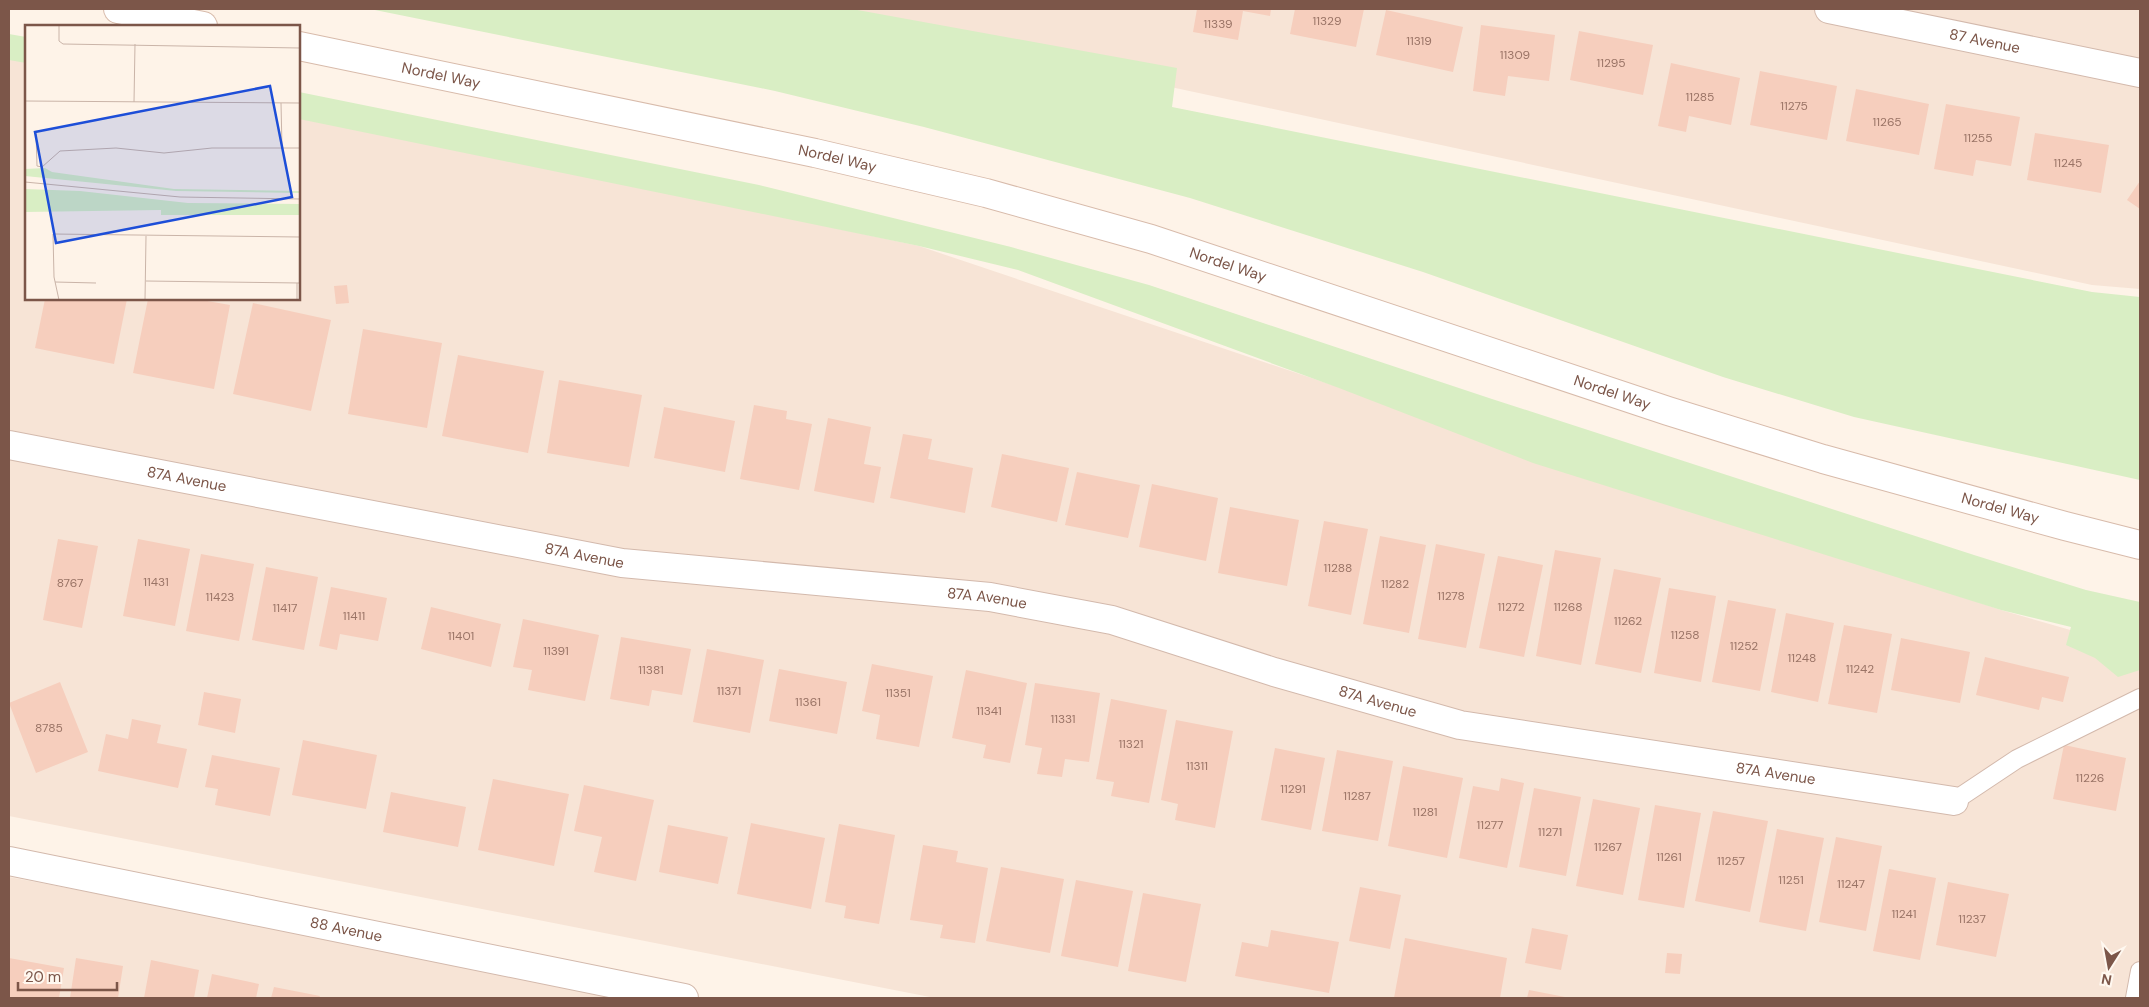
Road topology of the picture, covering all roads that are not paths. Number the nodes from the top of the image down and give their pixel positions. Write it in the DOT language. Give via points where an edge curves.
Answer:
graph roads {
  1 [pos="118,9"];
  2 [pos="1829,9"];
  3 [pos="198,25"];
  4 [pos="300,46"];
  5 [pos="2140,73"];
  6 [pos="9,445"];
  7 [pos="2140,545"];
  8 [pos="2140,698"];
  9 [pos="1954,801"];
  10 [pos="9,861"];
  11 [pos="2140,971"];
  12 [pos="684,998"];
  13 [pos="2135,998"];
  1 -- 3 [label="street"];
  2 -- 5 [label="street, 87 Avenue"];
  4 -- 7 [label="street, Nordel Way" via="815,153 986,193 1151,239 1668,411 1823,459"];
  6 -- 9 [label="street, 87A Avenue" via="622,563 990,596 1112,620 1274,672 1460,725"];
  8 -- 9 [label="lane" via="2018,759"];
  10 -- 12 [label="street, 88 Avenue"];
  11 -- 13 [label="lane"];
}
